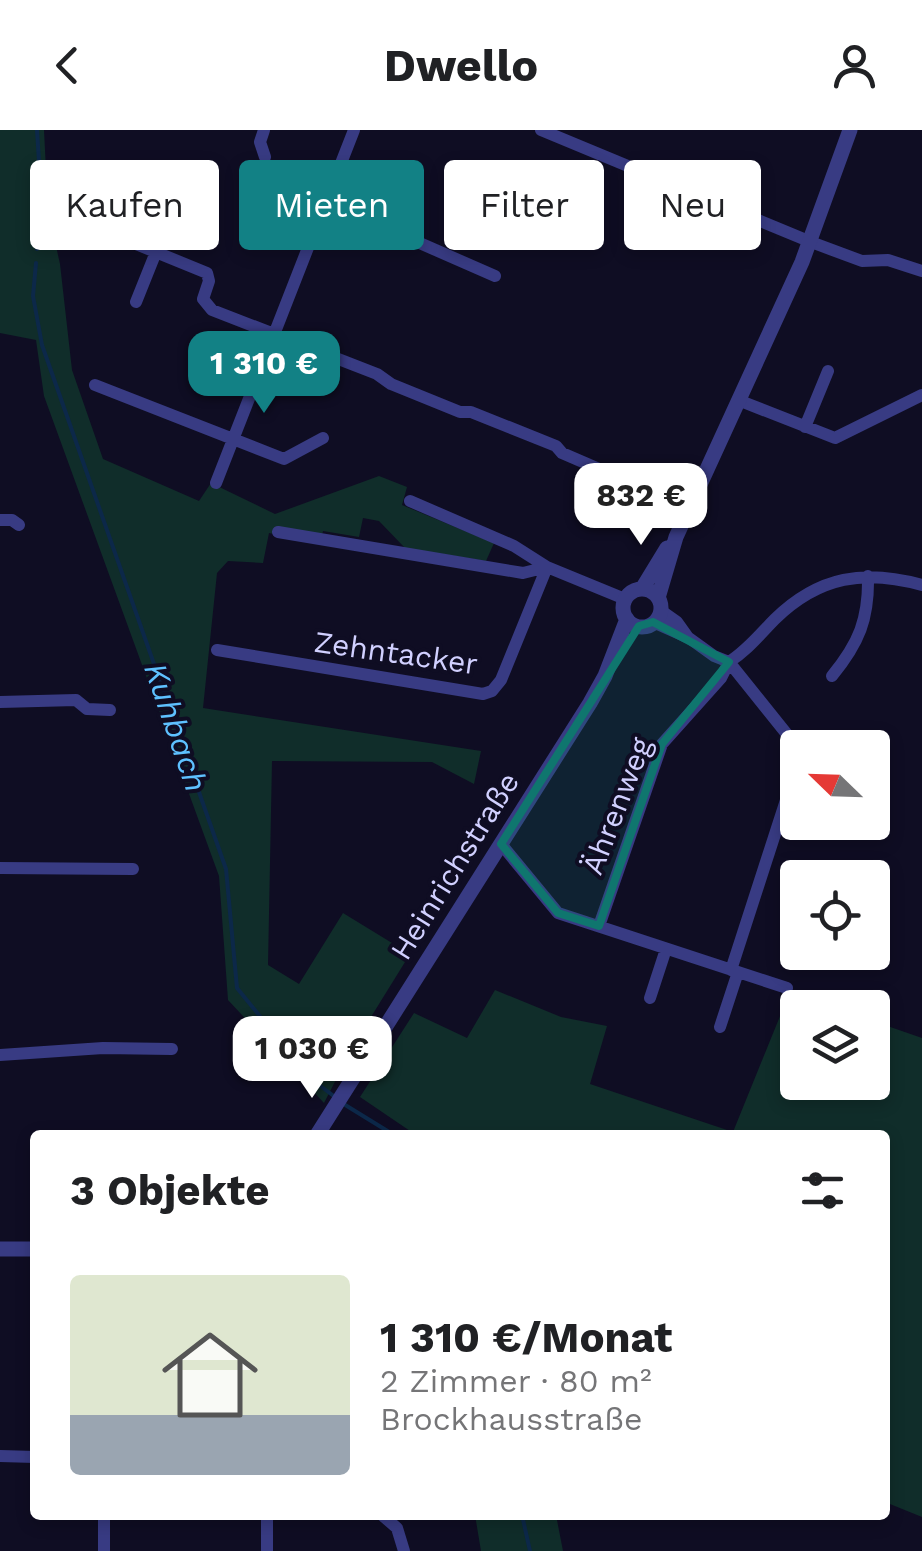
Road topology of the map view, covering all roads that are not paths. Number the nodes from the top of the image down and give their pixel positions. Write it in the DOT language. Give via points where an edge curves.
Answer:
graph roads {
  1 [pos="264,130"];
  2 [pos="354,130"];
  3 [pos="541,130"];
  4 [pos="850,130"];
  5 [pos="264,157"];
  6 [pos="342,160"];
  7 [pos="810,242"];
  8 [pos="424,245"];
  9 [pos="151,250"];
  10 [pos="307,250"];
  11 [pos="156,252"];
  12 [pos="922,271"];
  13 [pos="495,276"];
  14 [pos="136,302"];
  15 [pos="274,335"];
  16 [pos="828,371"];
  17 [pos="95,384"];
  18 [pos="922,395"];
  19 [pos="738,400"];
  20 [pos="805,427"];
  21 [pos="232,438"];
  22 [pos="323,438"];
  23 [pos="216,483"];
  24 [pos="410,501"];
  25 [pos="691,504"];
  26 [pos="0,520"];
  27 [pos="18,525"];
  28 [pos="278,532"];
  29 [pos="676,537"];
  30 [pos="514,546"];
  31 [pos="547,566"];
  32 [pos="504,570"];
  33 [pos="868,576"];
  34 [pos="922,585"];
  35 [pos="642,589"];
  36 [pos="625,599"];
  37 [pos="647,615"];
  38 [pos="217,650"];
  39 [pos="729,662"];
  40 [pos="832,676"];
  41 [pos="0,702"];
  42 [pos="110,710"];
  43 [pos="784,730"];
  44 [pos="780,822"];
  45 [pos="501,844"];
  46 [pos="0,868"];
  47 [pos="133,869"];
  48 [pos="599,926"];
  49 [pos="666,949"];
  50 [pos="734,971"];
  51 [pos="787,988"];
  52 [pos="650,998"];
  53 [pos="720,1027"];
  54 [pos="172,1049"];
  55 [pos="0,1055"];
  56 [pos="321,1130"];
  57 [pos="0,1248"];
  58 [pos="30,1248"];
  59 [pos="0,1456"];
  60 [pos="30,1457"];
  61 [pos="104,1520"];
  62 [pos="267,1520"];
  63 [pos="388,1520"];
  64 [pos="104,1551"];
  65 [pos="267,1551"];
  66 [pos="404,1551"];
  1 -- 5 [label="street"];
  2 -- 6 [label="street"];
  3 -- 7 [label="street"];
  4 -- 7 [label="street, Heinrichstraße"];
  7 -- 12 [label="street"];
  7 -- 19 [label="street, Heinrichstraße"];
  8 -- 13 [label="street"];
  9 -- 11 [label="street"];
  10 -- 15 [label="street"];
  11 -- 14 [label="street"];
  11 -- 15 [label="street" via="206,274 208,308"];
  15 -- 21 [label="street"];
  15 -- 25 [label="street"];
  16 -- 20 [label="street"];
  17 -- 21 [label="street"];
  18 -- 20 [label="street" via="836,438"];
  19 -- 20 [label="street"];
  19 -- 25 [label="street, Heinrichstraße"];
  21 -- 22 [label="street" via="284,459"];
  21 -- 23 [label="street"];
  24 -- 30 [label="street"];
  25 -- 29 [label="street, Heinrichstraße"];
  26 -- 27 [label="street"];
  28 -- 32 [label="street"];
  29 -- 35 [label="street, Heinrichstraße"];
  29 -- 37 [label="street, Heinrichstraße"];
  30 -- 31 [label="street"];
  30 -- 32 [label="street"];
  31 -- 32 [label="street"];
  31 -- 36 [label="street"];
  31 -- 38 [label="street, Zehntacker" via="500,680 483,694"];
  33 -- 34 [label="street"];
  33 -- 39 [label="street, Ährenweg" via="804,595"];
  33 -- 40 [label="street" via="869,608 852,652"];
  35 -- 36 [label="street"];
  35 -- 37 [label="street"];
  36 -- 37 [label="street" via="623,606"];
  37 -- 39 [label="street"];
  37 -- 45 [label="street, Heinrichstraße"];
  39 -- 43 [label="street"];
  39 -- 48 [label="street, Ährenweg" via="662,744"];
  41 -- 42 [label="street" via="76,700 87,709"];
  44 -- 50 [label="street"];
  45 -- 48 [label="street" via="558,913"];
  45 -- 56 [label="street, Heinrichstraße"];
  46 -- 47 [label="street"];
  48 -- 49 [label="street"];
  49 -- 50 [label="street"];
  49 -- 52 [label="street"];
  50 -- 51 [label="street"];
  50 -- 53 [label="street"];
  54 -- 55 [label="street"];
  57 -- 58 [label="street"];
  59 -- 60 [label="street"];
  61 -- 64 [label="street"];
  62 -- 65 [label="street"];
  63 -- 66 [label="street"];
}
